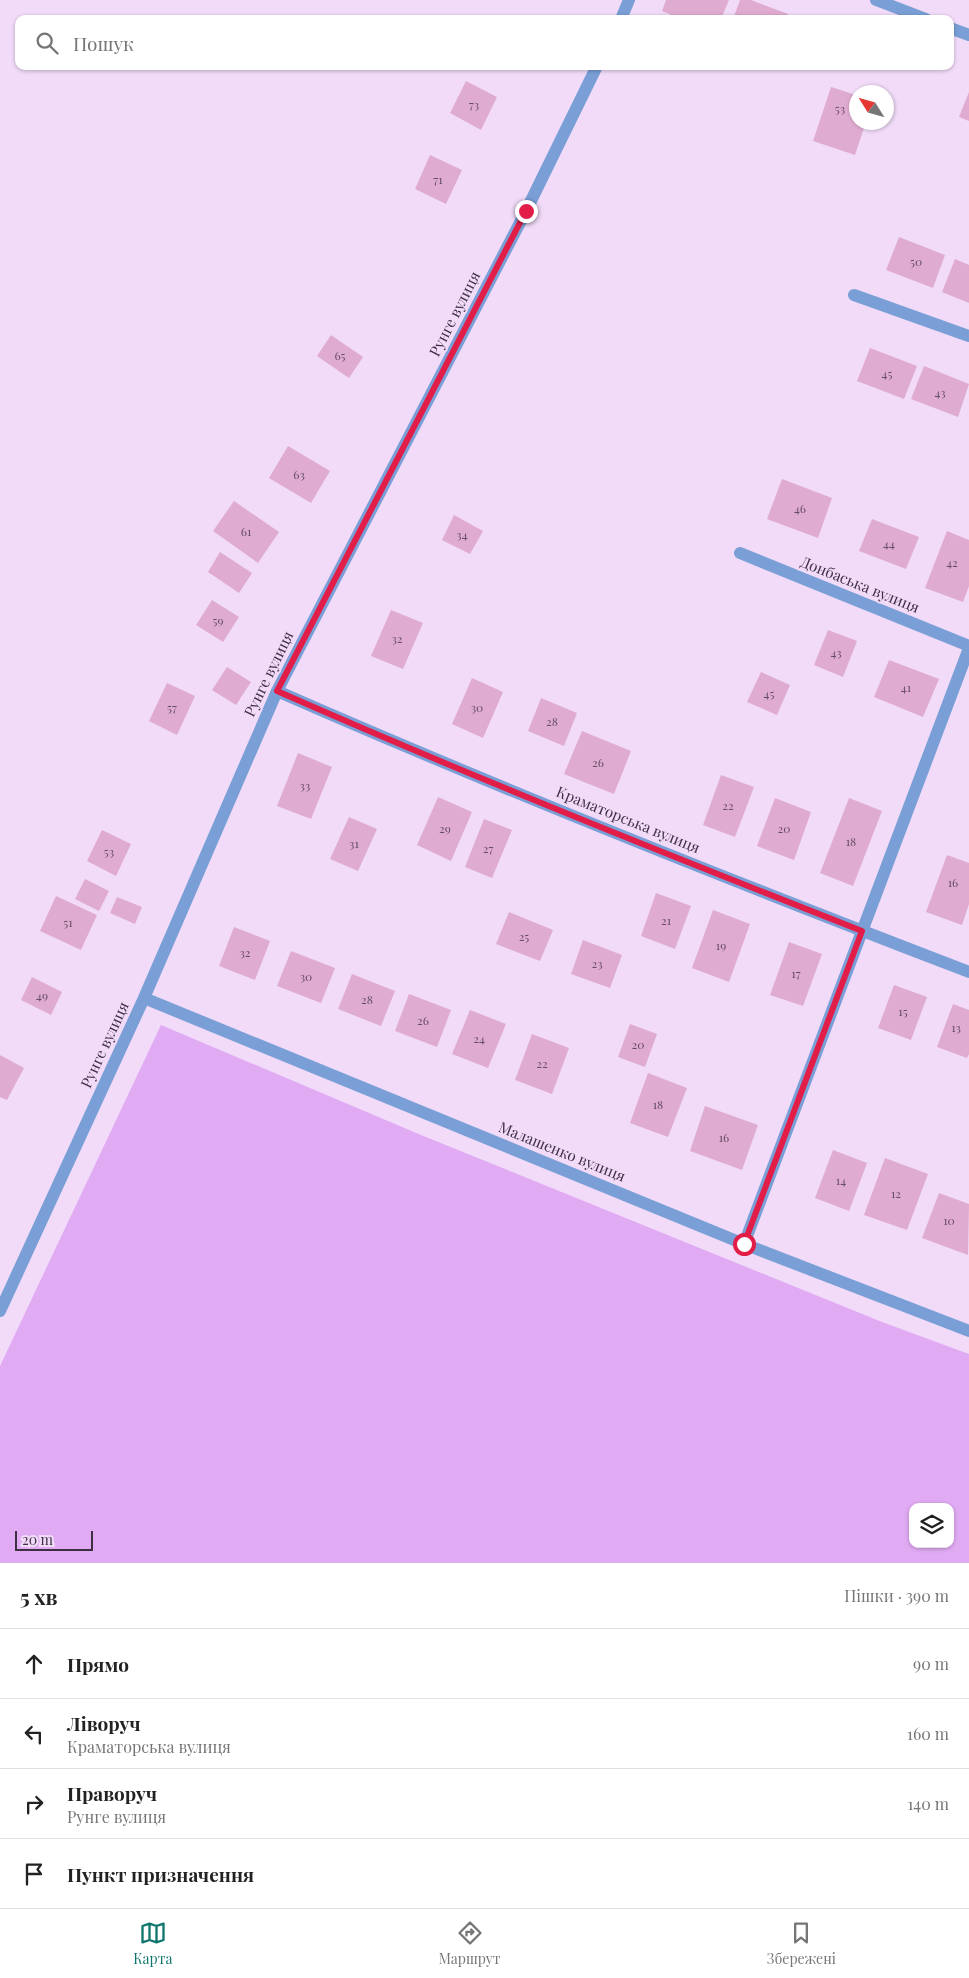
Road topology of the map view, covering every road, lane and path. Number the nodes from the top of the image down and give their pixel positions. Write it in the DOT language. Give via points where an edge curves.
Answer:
graph roads {
  1 [pos="629,0"];
  2 [pos="876,0"];
  3 [pos="623,15"];
  4 [pos="915,15"];
  5 [pos="954,29"];
  6 [pos="969,35"];
  7 [pos="596,70"];
  8 [pos="854,295"];
  9 [pos="969,336"];
  10 [pos="740,553"];
  11 [pos="969,647"];
  12 [pos="277,691"];
  13 [pos="862,931"];
  14 [pos="969,972"];
  15 [pos="144,998"];
  16 [pos="744,1244"];
  17 [pos="0,1311"];
  18 [pos="969,1332"];
  1 -- 3 [label="street"];
  2 -- 4 [label="street"];
  5 -- 6 [label="street"];
  7 -- 12 [label="street, Рунге вулиця"];
  8 -- 9 [label="street"];
  10 -- 11 [label="street, Донбаська вулиця"];
  11 -- 13 [label="street"];
  12 -- 13 [label="street, Краматорська вулиця" via="596,826"];
  12 -- 15 [label="street, Рунге вулиця"];
  13 -- 14 [label="street, Краматорська вулиця"];
  13 -- 16 [label="street"];
  15 -- 16 [label="street, Малашенко вулиця"];
  15 -- 17 [label="street, Рунге вулиця"];
  16 -- 18 [label="street, Малашенко вулиця"];
}
